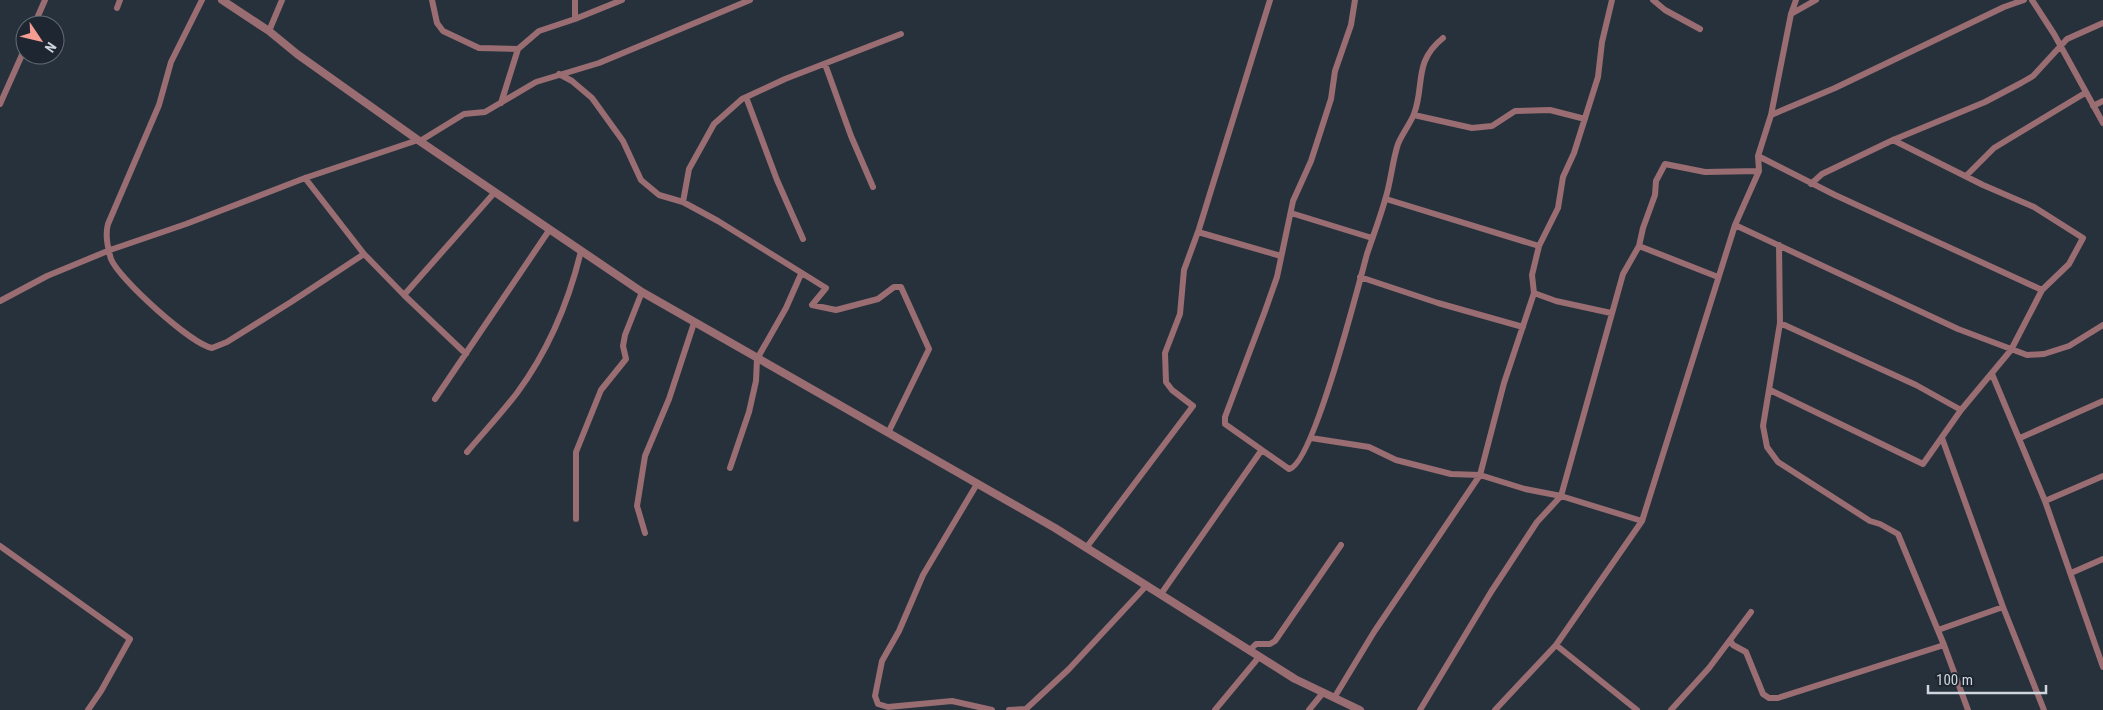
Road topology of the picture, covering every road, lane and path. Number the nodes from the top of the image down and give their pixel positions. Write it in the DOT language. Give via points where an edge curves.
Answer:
graph roads {
  1 [pos="45,0"];
  2 [pos="120,0"];
  3 [pos="202,0"];
  4 [pos="222,0"];
  5 [pos="282,0"];
  6 [pos="432,0"];
  7 [pos="575,0"];
  8 [pos="622,0"];
  9 [pos="750,0"];
  10 [pos="1270,0"];
  11 [pos="1355,0"];
  12 [pos="1612,0"];
  13 [pos="1653,0"];
  14 [pos="1796,0"];
  15 [pos="1816,0"];
  16 [pos="2024,0"];
  17 [pos="2032,0"];
  18 [pos="117,8"];
  19 [pos="1791,14"];
  20 [pos="38,15"];
  21 [pos="575,19"];
  22 [pos="2103,24"];
  23 [pos="1700,29"];
  24 [pos="269,31"];
  25 [pos="901,34"];
  26 [pos="1443,38"];
  27 [pos="2060,45"];
  28 [pos="518,49"];
  29 [pos="825,64"];
  30 [pos="17,65"];
  31 [pos="559,74"];
  32 [pos="2085,93"];
  33 [pos="746,97"];
  34 [pos="2103,101"];
  35 [pos="501,103"];
  36 [pos="0,104"];
  37 [pos="2093,106"];
  38 [pos="1771,114"];
  39 [pos="1414,115"];
  40 [pos="1585,120"];
  41 [pos="2103,123"];
  42 [pos="1893,140"];
  43 [pos="419,141"];
  44 [pos="1758,156"];
  45 [pos="1759,171"];
  46 [pos="1966,176"];
  47 [pos="305,178"];
  48 [pos="1811,184"];
  49 [pos="873,187"];
  50 [pos="495,192"];
  51 [pos="1386,199"];
  52 [pos="683,202"];
  53 [pos="1291,213"];
  54 [pos="1735,225"];
  55 [pos="550,229"];
  56 [pos="1198,232"];
  57 [pos="1372,238"];
  58 [pos="803,239"];
  59 [pos="1779,245"];
  60 [pos="1539,246"];
  61 [pos="1639,246"];
  62 [pos="110,250"];
  63 [pos="581,251"];
  64 [pos="364,254"];
  65 [pos="1281,256"];
  66 [pos="801,274"];
  67 [pos="1360,277"];
  68 [pos="1718,277"];
  69 [pos="2042,290"];
  70 [pos="642,292"];
  71 [pos="1534,293"];
  72 [pos="404,295"];
  73 [pos="0,301"];
  74 [pos="1611,313"];
  75 [pos="694,323"];
  76 [pos="1780,323"];
  77 [pos="2103,325"];
  78 [pos="1523,327"];
  79 [pos="2011,350"];
  80 [pos="466,354"];
  81 [pos="757,359"];
  82 [pos="1992,374"];
  83 [pos="1770,390"];
  84 [pos="435,400"];
  85 [pos="2103,401"];
  86 [pos="1961,410"];
  87 [pos="889,431"];
  88 [pos="1311,438"];
  89 [pos="1942,438"];
  90 [pos="2020,438"];
  91 [pos="1261,451"];
  92 [pos="467,452"];
  93 [pos="730,468"];
  94 [pos="1480,475"];
  95 [pos="2103,476"];
  96 [pos="978,484"];
  97 [pos="1561,496"];
  98 [pos="2045,501"];
  99 [pos="576,519"];
  100 [pos="1642,522"];
  101 [pos="645,533"];
  102 [pos="1341,544"];
  103 [pos="0,546"];
  104 [pos="1086,548"];
  105 [pos="2103,559"];
  106 [pos="2071,572"];
  107 [pos="1147,585"];
  108 [pos="1161,594"];
  109 [pos="2002,607"];
  110 [pos="1751,612"];
  111 [pos="1938,630"];
  112 [pos="1730,640"];
  113 [pos="1556,645"];
  114 [pos="1944,645"];
  115 [pos="1249,651"];
  116 [pos="1259,657"];
  117 [pos="2103,667"];
  118 [pos="1322,694"];
  119 [pos="1334,698"];
  120 [pos="1027,709"];
  121 [pos="88,710"];
  122 [pos="992,710"];
  123 [pos="1009,710"];
  124 [pos="1215,710"];
  125 [pos="1309,710"];
  126 [pos="1360,710"];
  127 [pos="1420,710"];
  128 [pos="1495,710"];
  129 [pos="1637,710"];
  130 [pos="1671,710"];
  131 [pos="1968,710"];
  132 [pos="2044,710"];
  1 -- 20 [label="street"];
  2 -- 18 [label="street"];
  3 -- 62 [label="street" via="171,62 159,105 108,224"];
  4 -- 24 [label="street"];
  5 -- 24 [label="street"];
  6 -- 28 [label="street" via="437,23 443,31 479,48"];
  7 -- 21 [label="street"];
  8 -- 21 [label="street"];
  9 -- 31 [label="street" via="600,63"];
  10 -- 56 [label="street"];
  11 -- 53 [label="street" via="1352,25 1334,71 1331,99"];
  12 -- 40 [label="street" via="1598,78"];
  13 -- 23 [label="street"];
  14 -- 19 [label="street"];
  15 -- 19 [label="street"];
  16 -- 38 [label="street" via="1835,88"];
  17 -- 27 [label="street"];
  19 -- 38 [label="street"];
  21 -- 28 [label="street" via="539,31"];
  22 -- 27 [label="street" via="2072,36"];
  24 -- 43 [label="street"];
  25 -- 29 [label="street"];
  26 -- 39 [label="street" via="1432,49 1421,71"];
  27 -- 32 [label="street"];
  27 -- 42 [label="street" via="2033,76 2021,83 1985,102"];
  28 -- 35 [label="street"];
  29 -- 33 [label="street"];
  29 -- 49 [label="street"];
  30 -- 36 [label="street"];
  31 -- 35 [label="street" via="536,82"];
  31 -- 52 [label="street" via="592,98 623,140 642,180 659,195"];
  32 -- 37 [label="street"];
  32 -- 46 [label="street" via="1994,148"];
  33 -- 52 [label="street" via="714,124 688,169"];
  33 -- 58 [label="street"];
  34 -- 37 [label="street"];
  35 -- 43 [label="street" via="485,112 464,114"];
  37 -- 41 [label="street"];
  38 -- 44 [label="street"];
  39 -- 40 [label="street" via="1472,128 1492,126 1515,111 1550,110"];
  39 -- 51 [label="street" via="1398,144"];
  40 -- 60 [label="street" via="1563,177 1558,208"];
  42 -- 46 [label="street"];
  42 -- 48 [label="street" via="1822,174"];
  43 -- 47 [label="street"];
  43 -- 50 [label="street"];
  44 -- 45 [label="street"];
  44 -- 48 [label="street"];
  45 -- 54 [label="street"];
  45 -- 61 [label="street" via="1705,172 1665,164 1656,181 1655,196"];
  46 -- 69 [label="street" via="2034,207 2083,238 2069,264"];
  47 -- 62 [label="street"];
  47 -- 64 [label="street"];
  48 -- 69 [label="street"];
  50 -- 55 [label="street"];
  50 -- 72 [label="street"];
  51 -- 57 [label="street"];
  51 -- 60 [label="street"];
  52 -- 66 [label="street"];
  53 -- 57 [label="street"];
  53 -- 65 [label="street"];
  54 -- 59 [label="street"];
  54 -- 68 [label="street"];
  55 -- 63 [label="street"];
  55 -- 80 [label="street"];
  56 -- 65 [label="street"];
  56 -- 104 [label="street" via="1184,270 1177,327 1165,353 1166,382 1193,406"];
  57 -- 67 [label="street"];
  59 -- 76 [label="street"];
  59 -- 79 [label="street" via="1958,329"];
  60 -- 71 [label="street" via="1532,275"];
  61 -- 68 [label="street"];
  61 -- 74 [label="street" via="1623,274"];
  62 -- 64 [label="street" via="111,260 118,270 143,297 195,342 212,348 267,317"];
  62 -- 73 [label="street" via="65,268"];
  63 -- 70 [label="street"];
  63 -- 92 [label="street" via="568,297 540,355 517,392"];
  64 -- 72 [label="street"];
  65 -- 91 [label="street" via="1266,312 1225,417 1225,424"];
  66 -- 81 [label="street"];
  66 -- 87 [label="street" via="826,288 812,305 836,310 878,299 894,287 901,287 929,349"];
  67 -- 78 [label="street"];
  67 -- 88 [label="street" via="1329,388"];
  68 -- 100 [label="street"];
  69 -- 79 [label="street"];
  70 -- 75 [label="street"];
  70 -- 99 [label="street" via="625,335 626,359 601,390 576,452"];
  71 -- 74 [label="street"];
  71 -- 78 [label="street"];
  72 -- 80 [label="street"];
  74 -- 97 [label="street"];
  75 -- 81 [label="street"];
  75 -- 101 [label="street" via="643,464 637,506"];
  76 -- 83 [label="street"];
  76 -- 86 [label="street" via="1916,384"];
  77 -- 79 [label="street" via="2069,346 2044,354 2027,355"];
  78 -- 94 [label="street" via="1504,383"];
  79 -- 82 [label="street"];
  80 -- 84 [label="street"];
  81 -- 87 [label="street"];
  81 -- 93 [label="street" via="749,412"];
  82 -- 86 [label="street"];
  82 -- 90 [label="street"];
  83 -- 89 [label="street" via="1922,464"];
  83 -- 111 [label="street" via="1763,426 1767,447 1778,462 1870,521 1898,534"];
  85 -- 90 [label="street"];
  86 -- 89 [label="street"];
  87 -- 96 [label="street"];
  88 -- 91 [label="street" via="1292,468"];
  88 -- 94 [label="street" via="1369,447 1396,460 1451,474"];
  89 -- 109 [label="street"];
  90 -- 98 [label="street"];
  91 -- 108 [label="street"];
  94 -- 97 [label="street"];
  94 -- 119 [label="street" via="1379,624"];
  95 -- 98 [label="street"];
  96 -- 104 [label="street"];
  96 -- 122 [label="street" via="923,575 882,661 875,696 878,704 888,707 952,701"];
  97 -- 100 [label="street"];
  97 -- 127 [label="street" via="1537,522"];
  98 -- 106 [label="street"];
  100 -- 113 [label="street"];
  102 -- 115 [label="street" via="1275,641 1256,644"];
  103 -- 121 [label="street" via="130,639"];
  104 -- 107 [label="street"];
  105 -- 106 [label="street"];
  106 -- 117 [label="street"];
  107 -- 108 [label="street"];
  107 -- 120 [label="street"];
  108 -- 115 [label="street"];
  109 -- 111 [label="street"];
  109 -- 132 [label="street"];
  110 -- 112 [label="street"];
  111 -- 114 [label="street"];
  112 -- 114 [label="street" via="1746,652 1764,694 1769,698 1778,698"];
  112 -- 130 [label="street"];
  113 -- 128 [label="street"];
  113 -- 129 [label="street"];
  114 -- 131 [label="street"];
  115 -- 116 [label="street"];
  116 -- 118 [label="street"];
  116 -- 124 [label="street"];
  118 -- 119 [label="street"];
  118 -- 125 [label="street"];
  119 -- 126 [label="street"];
  120 -- 123 [label="street"];
}
